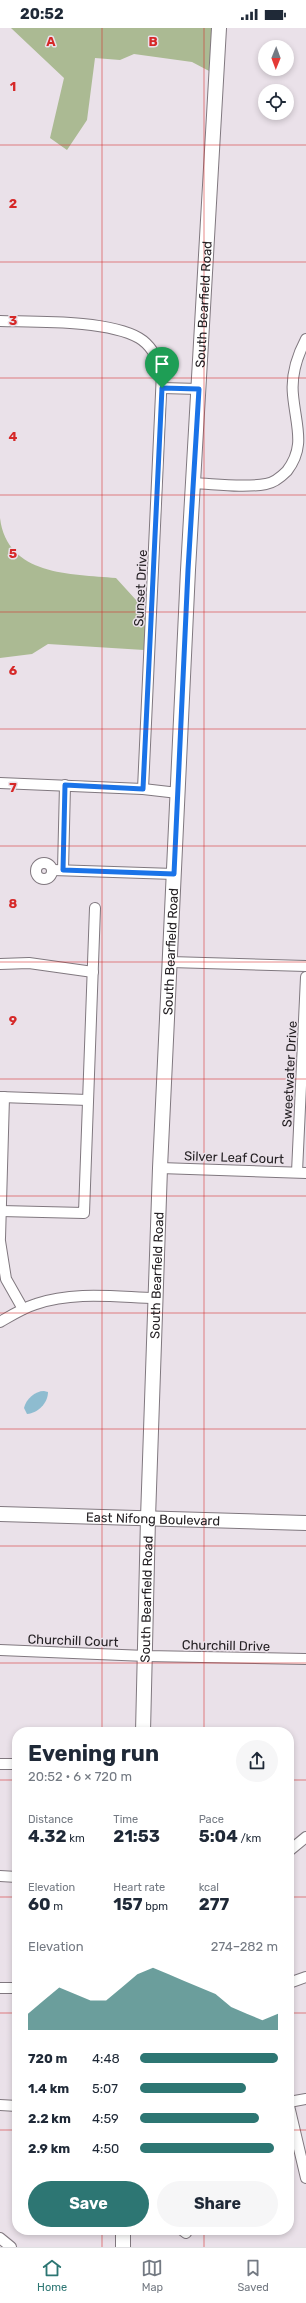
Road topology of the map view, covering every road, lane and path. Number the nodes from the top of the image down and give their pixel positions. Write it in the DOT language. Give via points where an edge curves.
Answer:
graph roads {
  1 [pos="219,28"];
  2 [pos="0,321"];
  3 [pos="306,340"];
  4 [pos="162,388"];
  5 [pos="199,389"];
  6 [pos="193,483"];
  7 [pos="0,783"];
  8 [pos="65,785"];
  9 [pos="143,789"];
  10 [pos="178,793"];
  11 [pos="174,874"];
  12 [pos="95,908"];
  13 [pos="170,962"];
  14 [pos="0,964"];
  15 [pos="306,966"];
  16 [pos="93,972"];
  17 [pos="306,977"];
  18 [pos="305,1047"];
  19 [pos="2,1097"];
  20 [pos="88,1100"];
  21 [pos="160,1168"];
  22 [pos="302,1173"];
  23 [pos="1,1211"];
  24 [pos="0,1238"];
  25 [pos="0,1241"];
  26 [pos="156,1298"];
  27 [pos="23,1309"];
  28 [pos="0,1322"];
  29 [pos="0,1514"];
  30 [pos="148,1518"];
  31 [pos="306,1523"];
  32 [pos="0,1650"];
  33 [pos="146,1656"];
  34 [pos="306,1659"];
  35 [pos="143,1727"];
  36 [pos="0,1764"];
  37 [pos="12,1764"];
  38 [pos="306,1837"];
  39 [pos="294,1846"];
  40 [pos="0,1876"];
  41 [pos="12,1877"];
  42 [pos="306,1977"];
  43 [pos="294,1981"];
  44 [pos="0,1988"];
  45 [pos="12,1988"];
  46 [pos="306,2099"];
  47 [pos="294,2101"];
  48 [pos="0,2105"];
  49 [pos="12,2106"];
  50 [pos="294,2127"];
  51 [pos="306,2178"];
  52 [pos="123,2235"];
  53 [pos="0,2238"];
  54 [pos="11,2247"];
  55 [pos="122,2247"];
  1 -- 5 [label="street, South Bearfield Road"];
  2 -- 4 [label="street, Sunset Drive" via="80,325 124,331 140,338 158,359 162,372"];
  3 -- 6 [label="street" via="294,372 293,395 303,438 302,451 295,464 268,484"];
  4 -- 5 [label="street"];
  4 -- 9 [label="street, Sunset Drive"];
  5 -- 6 [label="street, South Bearfield Road"];
  6 -- 10 [label="street, South Bearfield Road"];
  7 -- 8 [label="street"];
  8 -- 9 [label="street"];
  8 -- 11 [label="street" via="58,870"];
  9 -- 10 [label="street"];
  10 -- 11 [label="street, South Bearfield Road"];
  11 -- 13 [label="street, South Bearfield Road"];
  12 -- 16 [label="street"];
  13 -- 15 [label="street"];
  13 -- 21 [label="street, South Bearfield Road"];
  14 -- 16 [label="street" via="29,963"];
  16 -- 20 [label="street"];
  17 -- 18 [label="street, Sweetwater Drive"];
  18 -- 22 [label="street, Sweetwater Drive"];
  19 -- 20 [label="street"];
  19 -- 23 [label="street"];
  20 -- 23 [label="street" via="84,1213"];
  21 -- 22 [label="street, Silver Leaf Court"];
  21 -- 26 [label="street, South Bearfield Road"];
  23 -- 24 [label="street"];
  25 -- 27 [label="street" via="6,1279"];
  26 -- 27 [label="street" via="84,1296 57,1299"];
  26 -- 30 [label="street, South Bearfield Road"];
  27 -- 28 [label="street"];
  29 -- 30 [label="street, East Nifong Boulevard"];
  30 -- 31 [label="street, East Nifong Boulevard"];
  30 -- 33 [label="street, South Bearfield Road"];
  32 -- 33 [label="street, Churchill Court"];
  33 -- 34 [label="street, Churchill Drive"];
  33 -- 35 [label="street, South Bearfield Road"];
  36 -- 37 [label="street"];
  38 -- 39 [label="street"];
  40 -- 41 [label="street"];
  42 -- 43 [label="street"];
  44 -- 45 [label="street"];
  46 -- 47 [label="street"];
  48 -- 49 [label="street"];
  50 -- 51 [label="street"];
  52 -- 55 [label="street"];
  53 -- 54 [label="street"];
}
